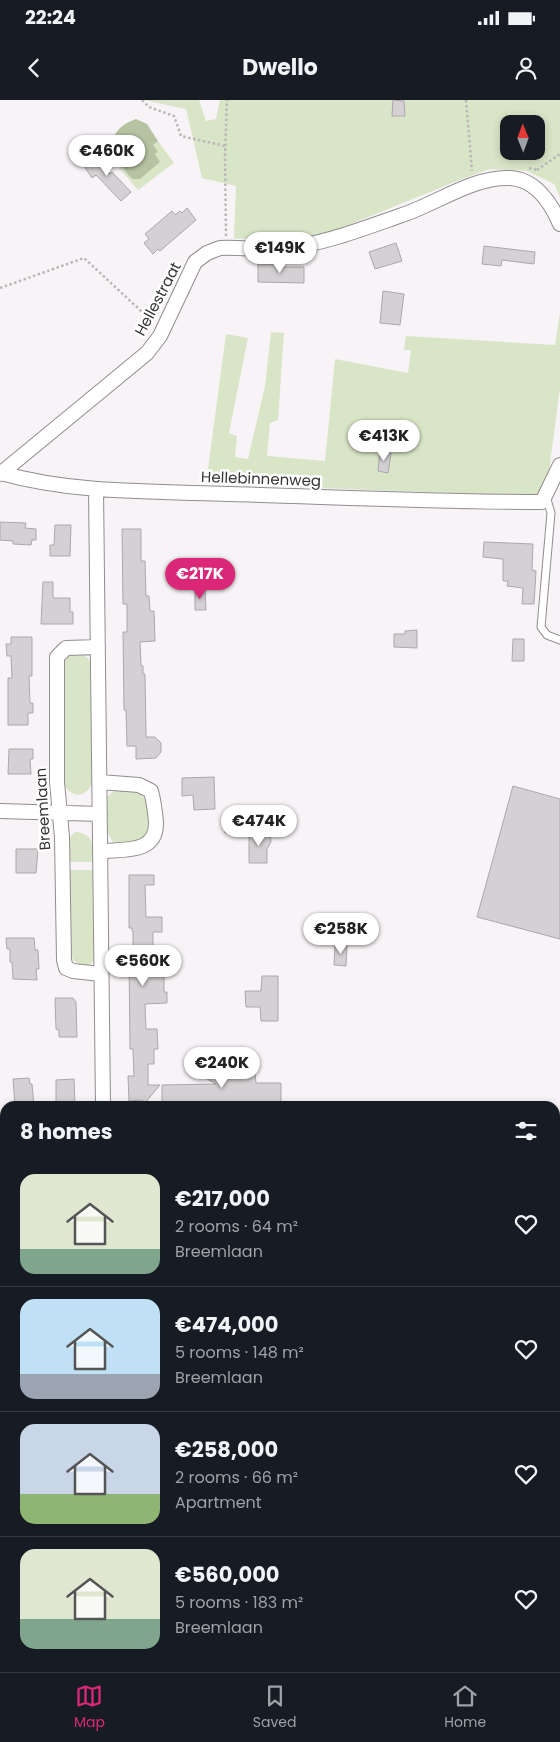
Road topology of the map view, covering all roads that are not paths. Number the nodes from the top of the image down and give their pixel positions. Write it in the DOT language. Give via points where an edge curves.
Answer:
graph roads {
  1 [pos="560,224"];
  2 [pos="560,467"];
  3 [pos="1,473"];
  4 [pos="96,489"];
  5 [pos="546,495"];
  6 [pos="560,640"];
  7 [pos="98,647"];
  8 [pos="100,782"];
  9 [pos="0,811"];
  10 [pos="60,813"];
  11 [pos="100,814"];
  12 [pos="101,851"];
  13 [pos="101,974"];
  14 [pos="103,1101"];
  1 -- 3 [label="street, Hellestraat" via="544,196 528,183 511,178 472,185 404,215 329,239 277,249 211,250 195,262 162,330 147,353"];
  2 -- 5 [label="street"];
  3 -- 4 [label="street, Hellebinnenweg"];
  4 -- 5 [label="street, Hellebinnenweg" via="530,502 542,502"];
  4 -- 7 [label="street"];
  5 -- 6 [label="lane" via="551,513 541,627 547,636"];
  7 -- 8 [label="street"];
  7 -- 10 [label="street, Breemlaan" via="66,648 57,657"];
  8 -- 11 [label="street"];
  8 -- 12 [label="street" via="139,785 152,791 156,831 147,845"];
  9 -- 10 [label="street"];
  10 -- 11 [label="street"];
  10 -- 13 [label="street, Breemlaan" via="66,968"];
  11 -- 12 [label="street"];
  12 -- 13 [label="street"];
  13 -- 14 [label="street"];
}
